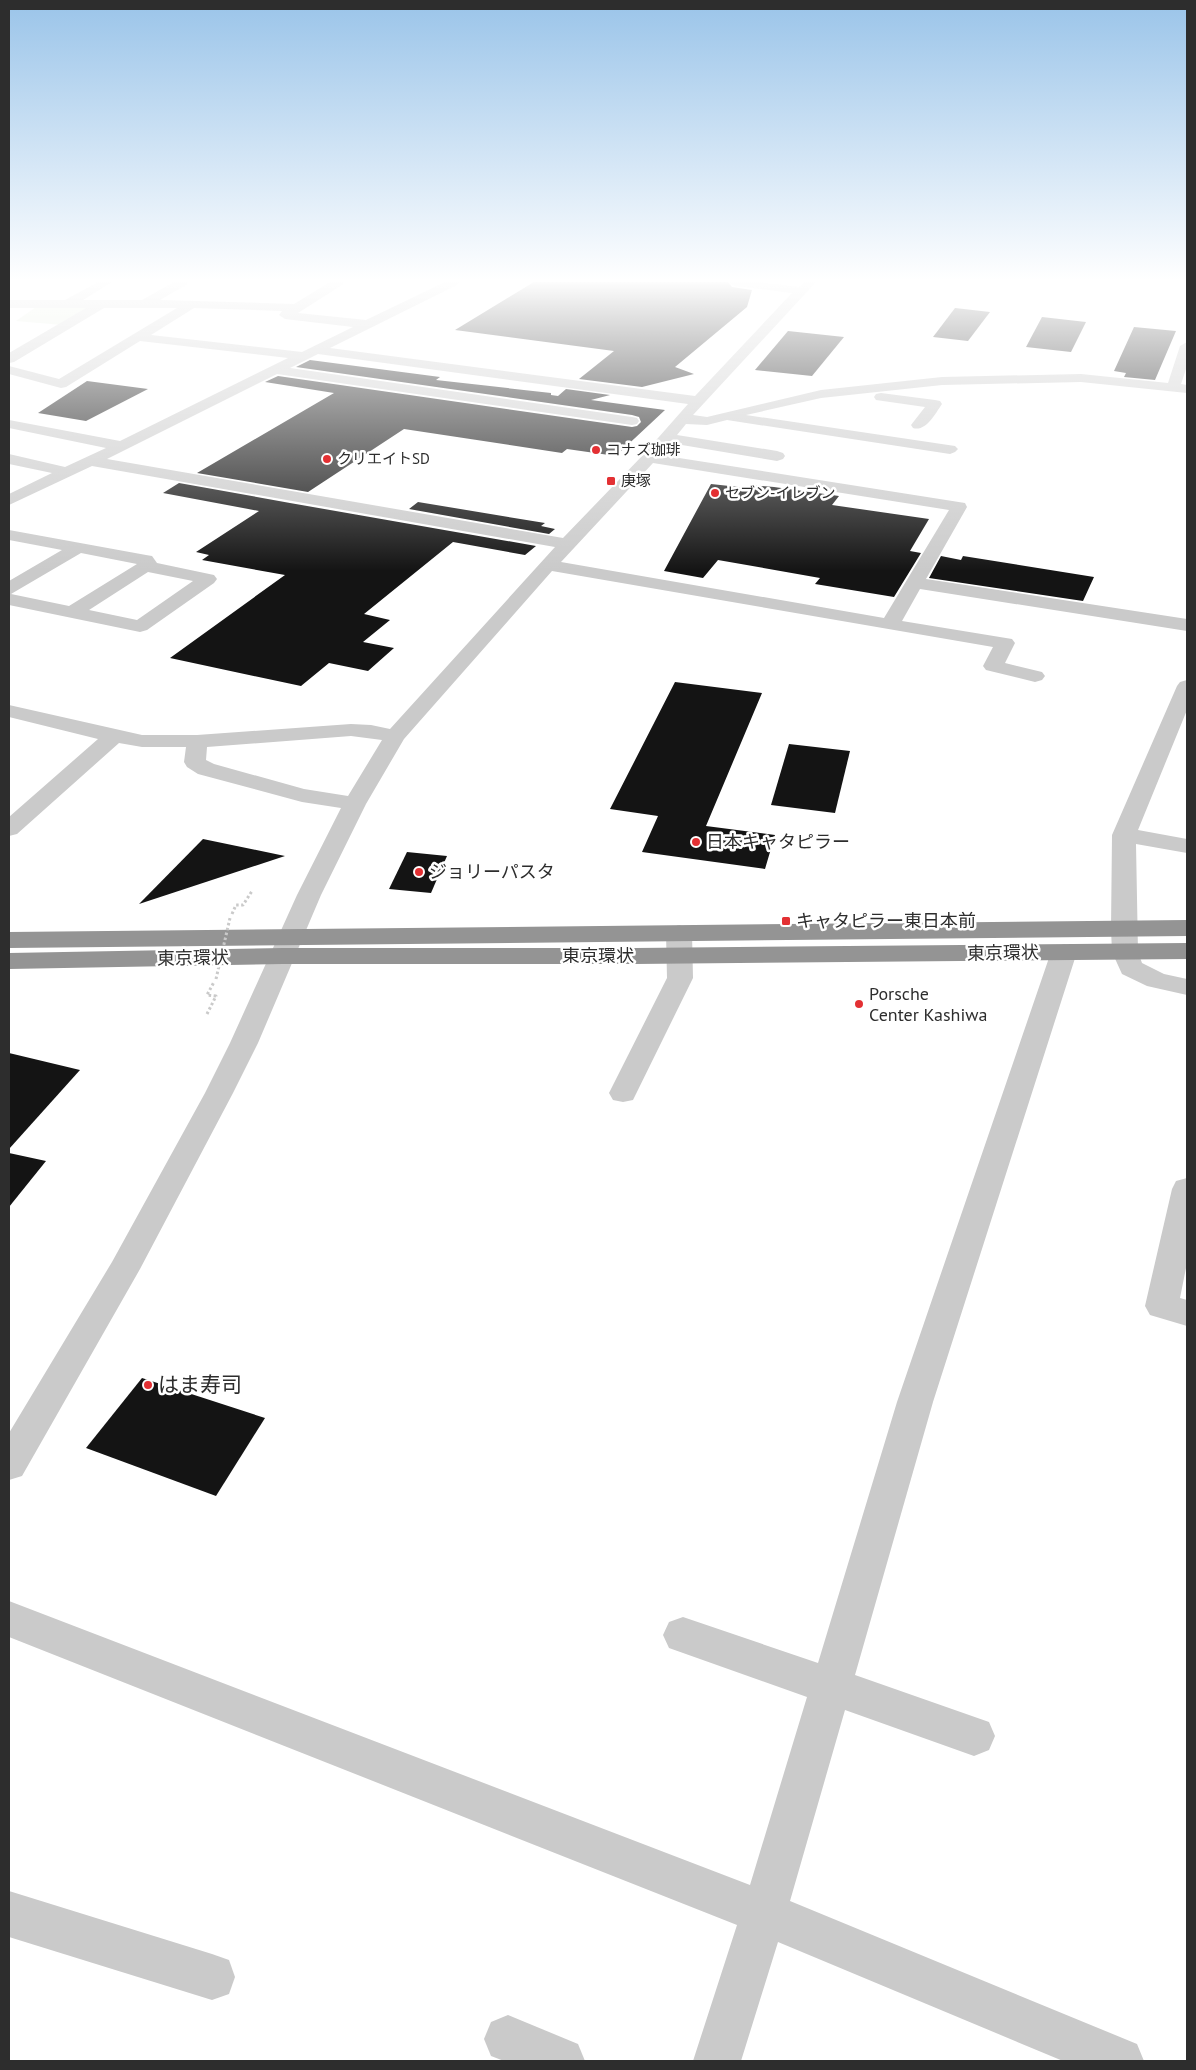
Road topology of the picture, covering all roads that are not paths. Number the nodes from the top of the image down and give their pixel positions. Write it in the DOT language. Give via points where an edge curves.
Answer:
graph roads {
  1 [pos="42,379"];
  2 [pos="71,379"];
  3 [pos="259,379"];
  4 [pos="336,379"];
  5 [pos="533,379"];
  6 [pos="719,379"];
  7 [pos="998,379"];
  8 [pos="1087,379"];
  9 [pos="1180,388"];
  10 [pos="859,389"];
  11 [pos="698,401"];
  12 [pos="727,416"];
  13 [pos="682,419"];
  14 [pos="632,421"];
  15 [pos="9,424"];
  16 [pos="918,425"];
  17 [pos="666,438"];
  18 [pos="122,446"];
  19 [pos="950,449"];
  20 [pos="777,456"];
  21 [pos="649,458"];
  22 [pos="9,459"];
  23 [pos="90,461"];
  24 [pos="66,472"];
  25 [pos="9,500"];
  26 [pos="9,535"];
  27 [pos="567,544"];
  28 [pos="78,548"];
  29 [pos="548,565"];
  30 [pos="145,566"];
  31 [pos="915,583"];
  32 [pos="9,589"];
  33 [pos="9,599"];
  34 [pos="72,612"];
  35 [pos="890,625"];
  36 [pos="1187,626"];
  37 [pos="1035,676"];
  38 [pos="1187,686"];
  39 [pos="9,711"];
  40 [pos="114,736"];
  41 [pos="396,736"];
  42 [pos="197,741"];
  43 [pos="355,804"];
  44 [pos="9,829"];
  45 [pos="1124,835"];
  46 [pos="1187,846"];
  47 [pos="1187,928"];
  48 [pos="9,940"];
  49 [pos="1125,940"];
  50 [pos="680,945"];
  51 [pos="287,947"];
  52 [pos="1187,951"];
  53 [pos="1064,952"];
  54 [pos="9,961"];
  55 [pos="1187,987"];
  56 [pos="623,1093"];
  57 [pos="1187,1189"];
  58 [pos="1187,1313"];
  59 [pos="9,1465"];
  60 [pos="9,1619"];
  61 [pos="683,1635"];
  62 [pos="831,1687"];
  63 [pos="974,1736"];
  64 [pos="764,1913"];
  65 [pos="9,1914"];
  66 [pos="212,1977"];
  67 [pos="508,2039"];
  68 [pos="561,2061"];
  69 [pos="717,2061"];
  70 [pos="1120,2061"];
  1 -- 2 [label="street" via="62,384"];
  3 -- 18 [label="street"];
  4 -- 14 [label="street"];
  5 -- 11 [label="street"];
  6 -- 11 [label="street"];
  7 -- 10 [label="street" via="942,380"];
  8 -- 9 [label="street"];
  10 -- 12 [label="street" via="785,401"];
  10 -- 16 [label="street" via="869,395 936,404"];
  11 -- 13 [label="street"];
  12 -- 13 [label="street" via="707,421"];
  12 -- 19 [label="street"];
  13 -- 17 [label="street"];
  15 -- 18 [label="street"];
  17 -- 20 [label="street"];
  17 -- 21 [label="street"];
  18 -- 23 [label="street"];
  21 -- 27 [label="street"];
  21 -- 31 [label="street" via="959,508"];
  22 -- 24 [label="street"];
  23 -- 24 [label="street"];
  23 -- 27 [label="street"];
  24 -- 25 [label="street"];
  26 -- 28 [label="street"];
  27 -- 29 [label="street"];
  28 -- 30 [label="street" via="146,560 149,564"];
  28 -- 32 [label="street"];
  29 -- 35 [label="street"];
  29 -- 41 [label="street"];
  30 -- 34 [label="street"];
  30 -- 34 [label="street" via="208,579 140,626"];
  31 -- 35 [label="street"];
  31 -- 36 [label="street"];
  33 -- 34 [label="street"];
  35 -- 37 [label="street" via="1006,643 993,666"];
  38 -- 45 [label="street"];
  39 -- 40 [label="street"];
  40 -- 42 [label="street" via="142,741"];
  40 -- 44 [label="street"];
  41 -- 42 [label="street" via="351,730"];
  41 -- 43 [label="street"];
  42 -- 43 [label="street" via="196,762 206,770 302,795"];
  43 -- 51 [label="street"];
  45 -- 46 [label="street"];
  45 -- 49 [label="street"];
  47 -- 49 [label="highway, 東京環状"];
  48 -- 51 [label="highway, 東京環状"];
  49 -- 50 [label="highway, 東京環状"];
  49 -- 52 [label="highway, 東京環状"];
  49 -- 53 [label="highway, 東京環状"];
  49 -- 55 [label="street" via="1131,968 1156,980"];
  50 -- 51 [label="highway, 東京環状"];
  50 -- 53 [label="highway, 東京環状"];
  50 -- 56 [label="street" via="680,978"];
  51 -- 54 [label="highway, 東京環状"];
  51 -- 59 [label="street" via="219,1093 124,1269"];
  53 -- 62 [label="street" via="915,1402"];
  57 -- 58 [label="street" via="1162,1306"];
  60 -- 64 [label="street"];
  61 -- 62 [label="street"];
  62 -- 63 [label="street"];
  62 -- 64 [label="street"];
  64 -- 69 [label="street"];
  64 -- 70 [label="street"];
  65 -- 66 [label="street"];
  67 -- 68 [label="street"];
}
